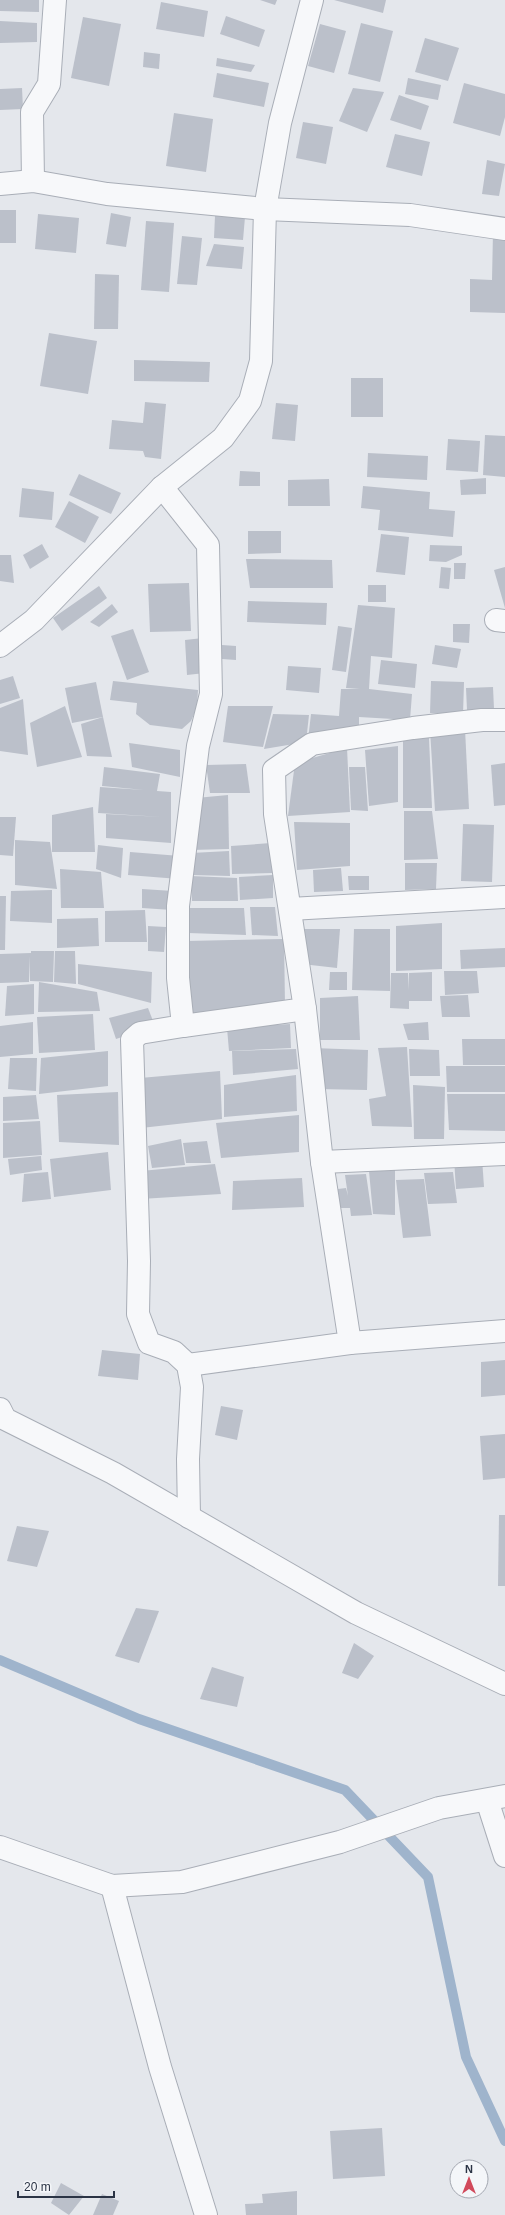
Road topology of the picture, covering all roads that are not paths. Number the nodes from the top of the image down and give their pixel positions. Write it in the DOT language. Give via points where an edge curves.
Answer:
graph roads {
  1 [pos="56,0"];
  2 [pos="312,0"];
  3 [pos="33,181"];
  4 [pos="0,184"];
  5 [pos="264,209"];
  6 [pos="505,229"];
  7 [pos="162,487"];
  8 [pos="0,646"];
  9 [pos="505,720"];
  10 [pos="505,897"];
  11 [pos="290,909"];
  12 [pos="305,1010"];
  13 [pos="184,1026"];
  14 [pos="505,1154"];
  15 [pos="322,1162"];
  16 [pos="505,1331"];
  17 [pos="350,1343"];
  18 [pos="188,1365"];
  19 [pos="0,1409"];
  20 [pos="189,1517"];
  21 [pos="505,1684"];
  22 [pos="496,1798"];
  23 [pos="0,1847"];
  24 [pos="505,1856"];
  25 [pos="112,1886"];
  26 [pos="206,2215"];
  1 -- 3 [label="street" via="49,84 32,112"];
  2 -- 5 [label="street" via="280,123"];
  3 -- 4 [label="street"];
  3 -- 5 [label="street" via="107,194"];
  5 -- 6 [label="street" via="410,215"];
  5 -- 7 [label="street" via="260,361 250,401 223,438"];
  7 -- 8 [label="street" via="34,620"];
  7 -- 13 [label="street" via="208,545 211,694 198,746 178,906 178,978"];
  9 -- 11 [label="street" via="413,728 312,744 274,770 275,814"];
  10 -- 11 [label="street"];
  11 -- 12 [label="street"];
  12 -- 13 [label="street"];
  12 -- 15 [label="street"];
  13 -- 18 [label="street" via="140,1033 132,1040 139,1261 138,1314 149,1343 174,1352"];
  14 -- 15 [label="street"];
  15 -- 17 [label="street"];
  16 -- 17 [label="street"];
  17 -- 18 [label="street"];
  18 -- 20 [label="street" via="192,1387 188,1459"];
  19 -- 20 [label="street" via="5,1419 113,1473"];
  20 -- 21 [label="street" via="356,1613"];
  22 -- 24 [label="street"];
  22 -- 25 [label="street" via="439,1808 340,1842 182,1882"];
  23 -- 25 [label="street"];
  25 -- 26 [label="street" via="160,2067"];
}
